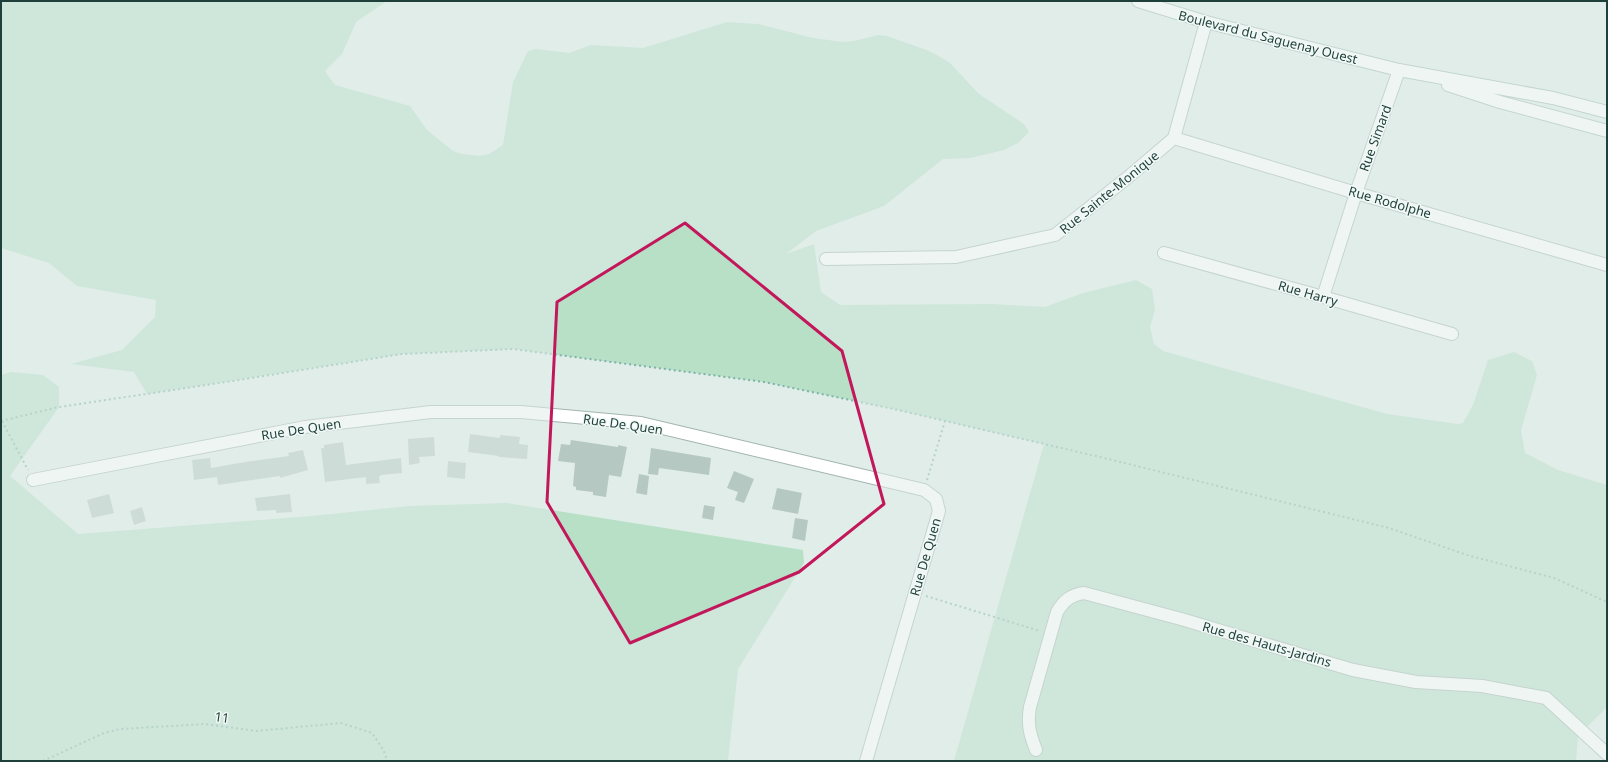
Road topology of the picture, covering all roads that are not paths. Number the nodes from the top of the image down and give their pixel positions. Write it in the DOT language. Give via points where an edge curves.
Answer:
graph roads {
  1 [pos="1138,1"];
  2 [pos="1206,22"];
  3 [pos="1400,70"];
  4 [pos="1607,112"];
  5 [pos="1607,131"];
  6 [pos="1174,138"];
  7 [pos="1356,192"];
  8 [pos="1164,253"];
  9 [pos="826,259"];
  10 [pos="1607,265"];
  11 [pos="1323,297"];
  12 [pos="1452,334"];
  13 [pos="33,480"];
  14 [pos="1036,750"];
  15 [pos="1607,754"];
  16 [pos="866,761"];
  1 -- 2 [label="street, Boulevard du Saguenay Ouest"];
  2 -- 3 [label="street, Boulevard du Saguenay Ouest"];
  2 -- 6 [label="street"];
  3 -- 4 [label="street, Boulevard du Saguenay Ouest" via="1553,98"];
  3 -- 5 [label="street, Boulevard du Saguenay Ouest" via="1500,102"];
  3 -- 7 [label="street, Rue Simard"];
  6 -- 7 [label="street, Rue Rodolphe"];
  6 -- 9 [label="street, Rue Sainte-Monique" via="1055,235 956,257"];
  7 -- 10 [label="street, Rue Rodolphe"];
  7 -- 11 [label="street, Rue Simard"];
  8 -- 11 [label="street, Rue Harry"];
  11 -- 12 [label="street, Rue Harry"];
  13 -- 16 [label="street, Rue De Quen" via="305,427 431,412 514,412 641,423 924,490 936,499 939,511"];
  14 -- 15 [label="street, Rue des Hauts-Jardins" via="1028,721 1050,634 1061,604 1076,594 1084,593 1354,670 1416,682 1482,686 1546,698"];
}
